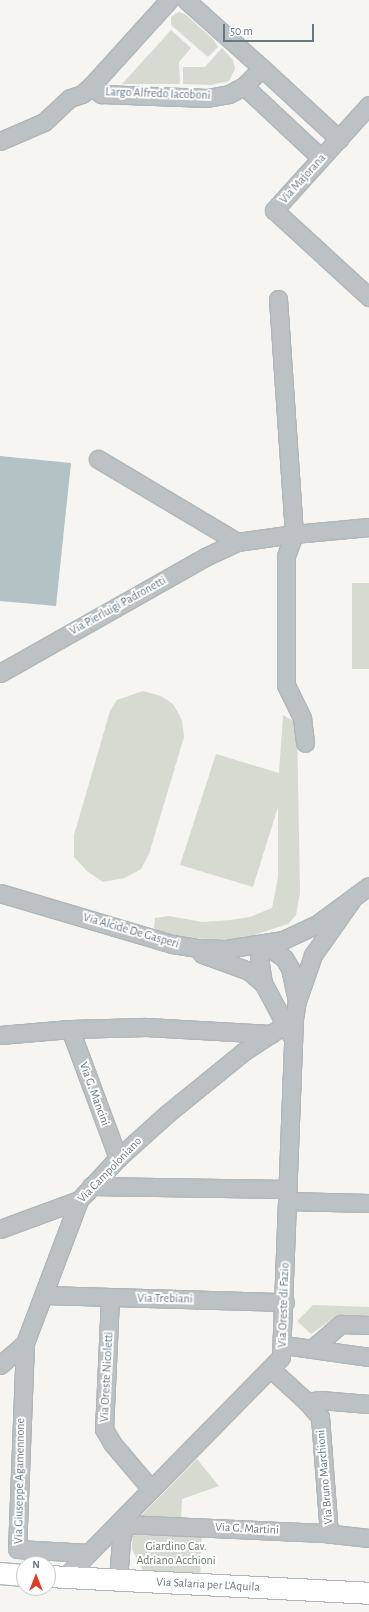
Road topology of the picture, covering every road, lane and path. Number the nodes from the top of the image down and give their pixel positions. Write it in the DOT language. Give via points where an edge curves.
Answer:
graph roads {
  1 [pos="169,0"];
  2 [pos="186,0"];
  3 [pos="262,68"];
  4 [pos="91,86"];
  5 [pos="244,86"];
  6 [pos="369,105"];
  7 [pos="339,139"];
  8 [pos="0,141"];
  9 [pos="322,158"];
  10 [pos="369,297"];
  11 [pos="278,299"];
  12 [pos="98,459"];
  13 [pos="369,527"];
  14 [pos="294,534"];
  15 [pos="237,542"];
  16 [pos="0,673"];
  17 [pos="305,743"];
  18 [pos="369,886"];
  19 [pos="0,893"];
  20 [pos="351,901"];
  21 [pos="172,944"];
  22 [pos="264,944"];
  23 [pos="263,983"];
  24 [pos="297,1001"];
  25 [pos="70,1029"];
  26 [pos="289,1031"];
  27 [pos="0,1034"];
  28 [pos="271,1034"];
  29 [pos="118,1158"];
  30 [pos="91,1186"];
  31 [pos="287,1195"];
  32 [pos="79,1200"];
  33 [pos="369,1203"];
  34 [pos="0,1229"];
  35 [pos="44,1295"];
  36 [pos="105,1298"];
  37 [pos="285,1302"];
  38 [pos="369,1326"];
  39 [pos="25,1343"];
  40 [pos="284,1345"];
  41 [pos="313,1348"];
  42 [pos="369,1357"];
  43 [pos="95,1364"];
  44 [pos="0,1365"];
  45 [pos="272,1370"];
  46 [pos="307,1402"];
  47 [pos="369,1404"];
  48 [pos="150,1488"];
  49 [pos="126,1517"];
  50 [pos="329,1534"];
  51 [pos="369,1537"];
  52 [pos="92,1549"];
  53 [pos="0,1573"];
  54 [pos="16,1574"];
  55 [pos="56,1577"];
  56 [pos="108,1580"];
  57 [pos="369,1594"];
  1 -- 4 [label="street, Largo Alfredo Iacoboni"];
  2 -- 3 [label="street"];
  3 -- 5 [label="street, Largo Alfredo Iacoboni"];
  3 -- 7 [label="street"];
  4 -- 5 [label="street, Largo Alfredo Iacoboni" via="101,94 207,98 229,94"];
  4 -- 8 [label="street" via="82,94 70,98 44,122"];
  5 -- 9 [label="street"];
  6 -- 7 [label="street, Via Majorana"];
  7 -- 9 [label="street, Via Majorana"];
  9 -- 10 [label="street, Via Majorana" via="274,210"];
  11 -- 14 [label="street"];
  12 -- 15 [label="street"];
  13 -- 14 [label="street, Via Pierluigi Padronetti"];
  14 -- 15 [label="street, Via Pierluigi Padronetti"];
  14 -- 17 [label="street" via="286,556 286,685 302,718"];
  15 -- 16 [label="street, Via Pierluigi Padronetti" via="184,569"];
  18 -- 20 [label="street"];
  19 -- 21 [label="street, Via Alcide De Gasperi"];
  20 -- 22 [label="street" via="317,924 283,940"];
  20 -- 24 [label="street" via="313,955"];
  21 -- 22 [label="street, Via Alcide De Gasperi" via="226,949"];
  21 -- 23 [label="street" via="249,971"];
  22 -- 23 [label="street" via="259,958"];
  22 -- 24 [label="street" via="284,958 290,968"];
  23 -- 26 [label="street"];
  24 -- 26 [label="street, Via Oreste di Fazio"];
  25 -- 27 [label="street"];
  25 -- 28 [label="street" via="146,1028"];
  25 -- 29 [label="street, Via G. Mancini"];
  26 -- 28 [label="street, Via Campoloniano"];
  26 -- 31 [label="street, Via Oreste di Fazio"];
  28 -- 29 [label="street, Via Campoloniano" via="243,1052"];
  29 -- 30 [label="street, Via Campoloniano"];
  30 -- 31 [label="street"];
  30 -- 32 [label="street, Via Campoloniano"];
  31 -- 33 [label="street"];
  31 -- 37 [label="street, Via Oreste di Fazio"];
  32 -- 34 [label="street"];
  32 -- 35 [label="street, Via Campoloniano"];
  35 -- 36 [label="street, Via Trebiani"];
  35 -- 39 [label="street, Via Campoloniano"];
  36 -- 37 [label="street, Via Trebiani"];
  36 -- 43 [label="street, Via Oreste Nicoletti"];
  36 -- 48 [label="street, Via Oreste Nicoletti" via="104,1429 112,1443"];
  37 -- 40 [label="street, Via Oreste di Fazio"];
  38 -- 41 [label="street" via="341,1324"];
  39 -- 44 [label="street, Via Campoloniano"];
  39 -- 52 [label="street, Via Giuseppe Agamennone" via="17,1549"];
  40 -- 41 [label="street"];
  40 -- 45 [label="street, Via Oreste di Fazio" via="282,1357"];
  41 -- 42 [label="street"];
  45 -- 46 [label="street, Via Bruno Marchioni"];
  45 -- 48 [label="street, Via Oreste di Fazio"];
  46 -- 47 [label="street" via="320,1400"];
  46 -- 50 [label="street, Via Bruno Marchioni" via="320,1417"];
  48 -- 49 [label="street, Via Oreste di Fazio"];
  49 -- 50 [label="street, Via G. Martini"];
  49 -- 52 [label="street, Via Oreste di Fazio"];
  49 -- 56 [label="street"];
  50 -- 51 [label="street, Via G. Martini"];
  52 -- 55 [label="street, Via Oreste di Fazio"];
  52 -- 56 [label="street" via="93,1564"];
  53 -- 54 [label="main road"];
  55 -- 56 [label="main road, Via Salaria per L'Aquila"];
  56 -- 57 [label="main road, Via Salaria per L'Aquila"];
}
